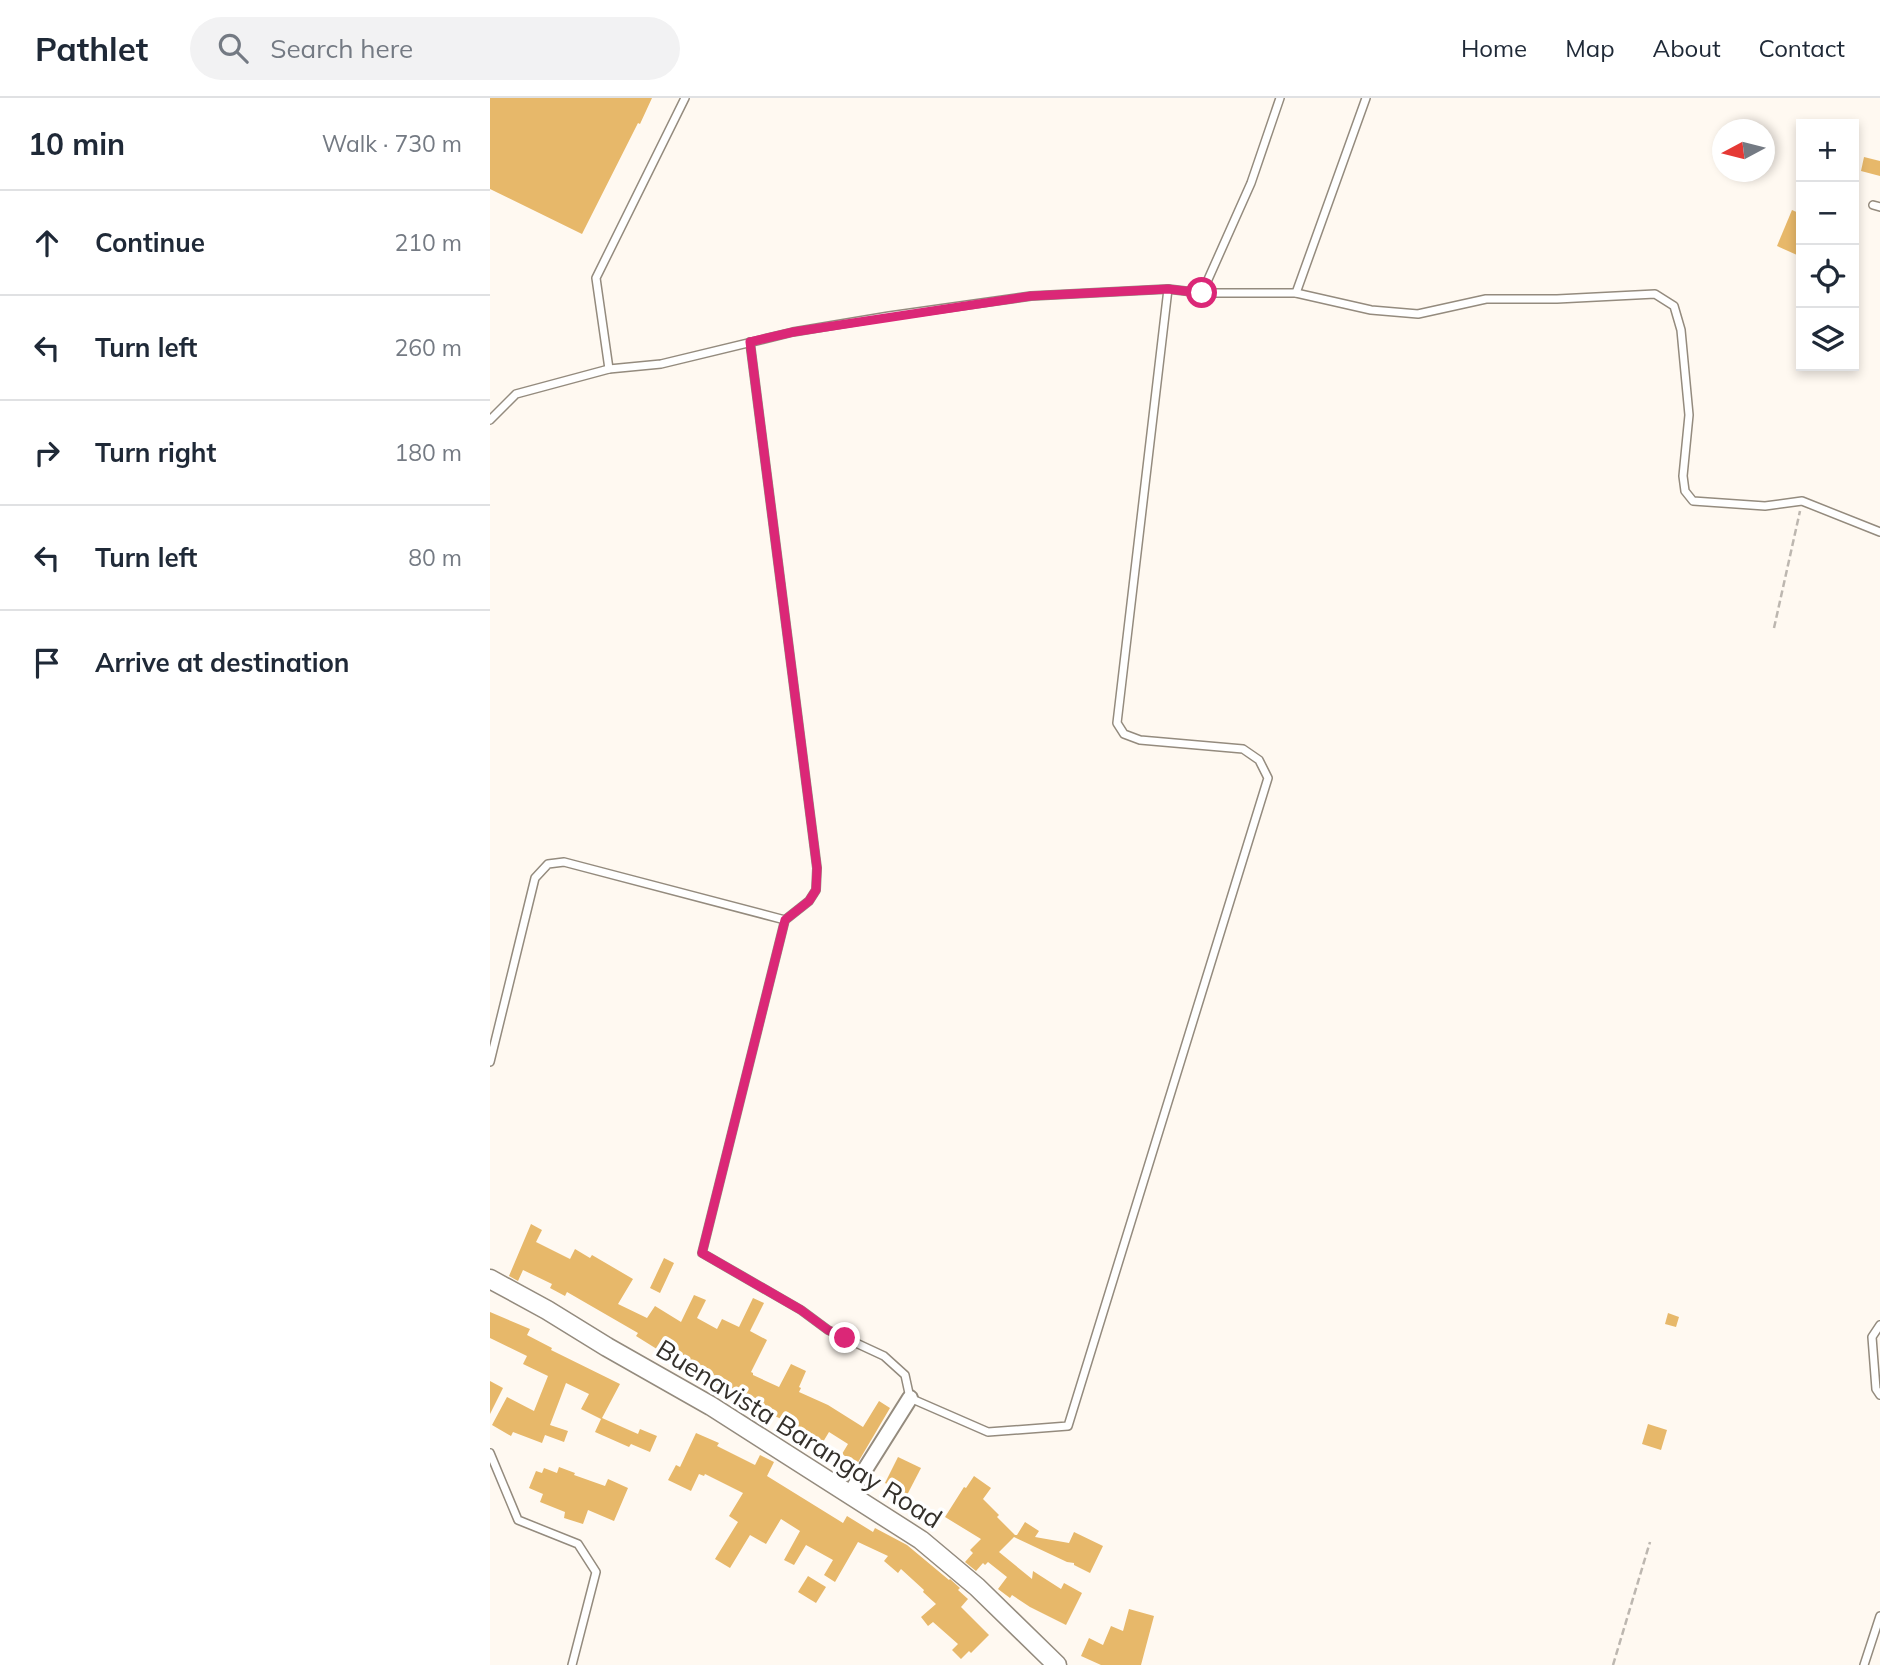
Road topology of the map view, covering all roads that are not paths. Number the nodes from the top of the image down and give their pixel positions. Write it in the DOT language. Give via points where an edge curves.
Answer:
graph roads {
  1 [pos="685,98"];
  2 [pos="1280,98"];
  3 [pos="1366,98"];
  4 [pos="1168,289"];
  5 [pos="1202,293"];
  6 [pos="1296,293"];
  7 [pos="750,342"];
  8 [pos="609,369"];
  9 [pos="490,420"];
  10 [pos="1880,532"];
  11 [pos="785,920"];
  12 [pos="490,1062"];
  13 [pos="490,1279"];
  14 [pos="1880,1325"];
  15 [pos="1880,1395"];
  16 [pos="910,1398"];
  17 [pos="490,1453"];
  18 [pos="849,1495"];
  19 [pos="1880,1616"];
  20 [pos="572,1665"];
  21 [pos="1057,1665"];
  22 [pos="1864,1665"];
  1 -- 8 [label="lane" via="596,278"];
  2 -- 5 [label="lane" via="1251,183"];
  3 -- 6 [label="lane"];
  4 -- 5 [label="lane"];
  4 -- 7 [label="lane" via="1031,296"];
  4 -- 16 [label="lane" via="1116,723 1124,734 1140,740 1243,749 1259,760 1268,778 1068,1426 988,1432"];
  5 -- 6 [label="lane"];
  6 -- 10 [label="lane" via="1371,310 1418,314 1486,299 1655,294 1674,306 1681,330 1689,415 1683,476 1685,491 1693,501 1765,506 1802,501"];
  7 -- 8 [label="lane" via="661,363"];
  7 -- 11 [label="lane" via="817,868 816,890"];
  8 -- 9 [label="lane" via="516,394"];
  11 -- 12 [label="lane" via="564,862 548,864 535,878"];
  11 -- 16 [label="lane" via="702,1253 828,1330 884,1356 905,1375"];
  13 -- 18 [label="street, Buenavista Barangay Road" via="711,1406"];
  14 -- 15 [label="lane" via="1872,1337"];
  16 -- 18 [label="street"];
  17 -- 20 [label="lane" via="518,1520 578,1544 596,1572"];
  18 -- 21 [label="street, Buenavista Barangay Road" via="943,1557"];
  19 -- 22 [label="lane"];
}
